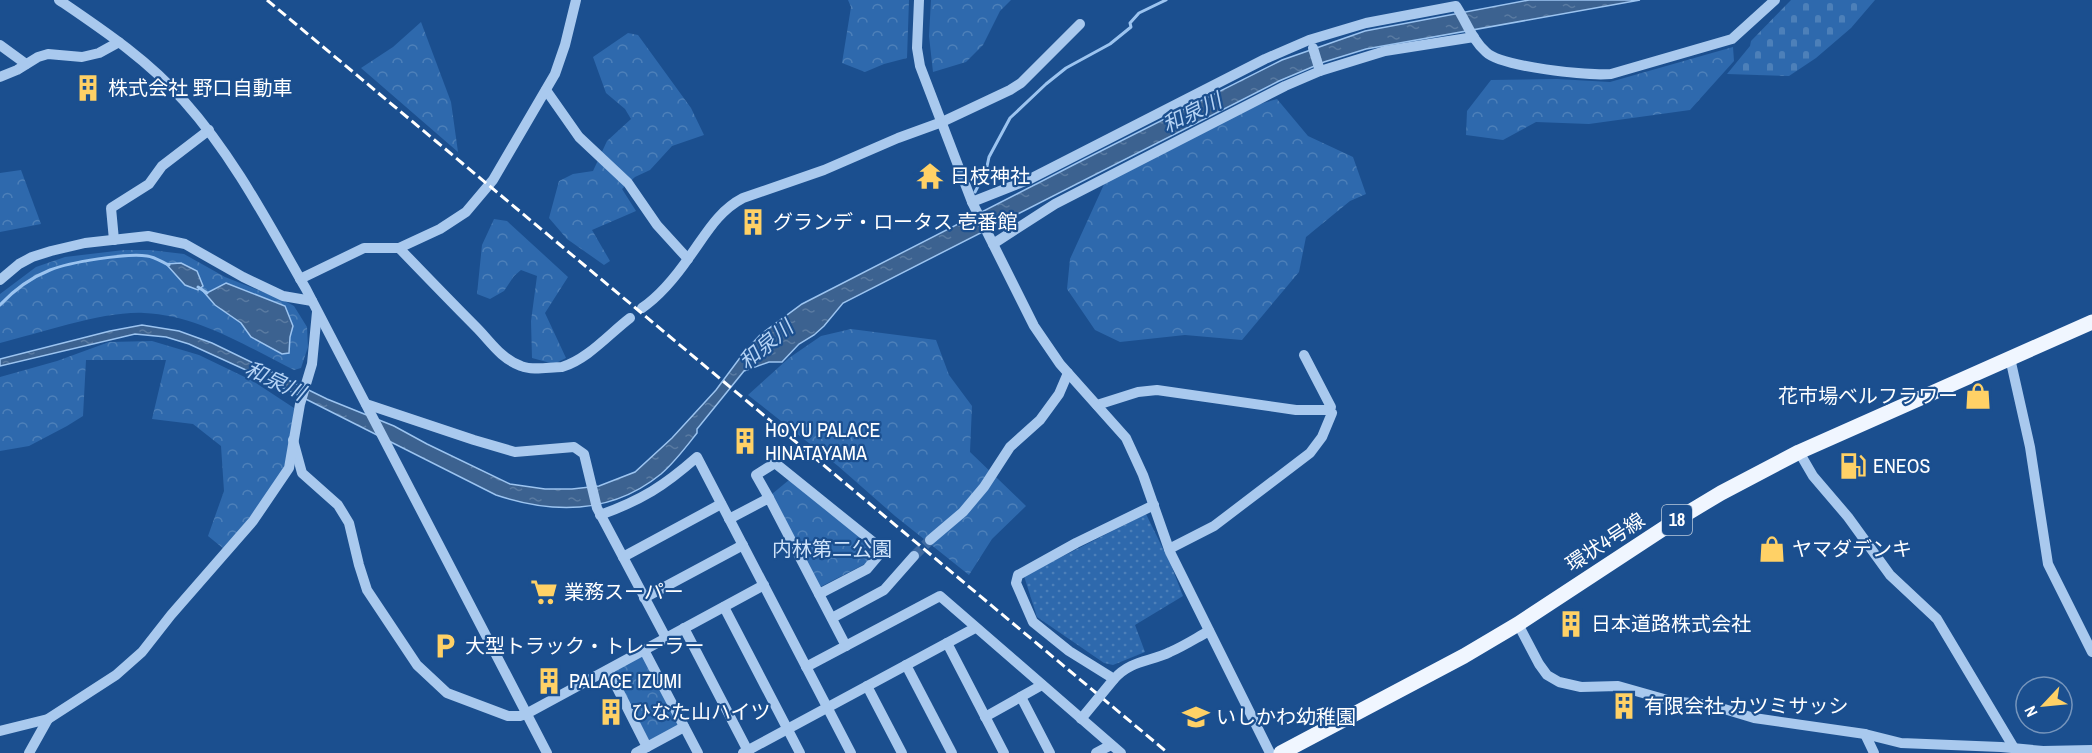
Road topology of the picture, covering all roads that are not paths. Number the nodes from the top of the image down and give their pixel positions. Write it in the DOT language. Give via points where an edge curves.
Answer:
graph roads {
  1 [pos="59,0"];
  2 [pos="576,0"];
  3 [pos="919,0"];
  4 [pos="1774,0"];
  5 [pos="1080,24"];
  6 [pos="1471,32"];
  7 [pos="119,42"];
  8 [pos="0,45"];
  9 [pos="1312,48"];
  10 [pos="26,64"];
  11 [pos="1319,68"];
  12 [pos="0,76"];
  13 [pos="546,90"];
  14 [pos="942,122"];
  15 [pos="209,130"];
  16 [pos="972,202"];
  17 [pos="114,240"];
  18 [pos="993,244"];
  19 [pos="399,248"];
  20 [pos="688,259"];
  21 [pos="300,279"];
  22 [pos="0,280"];
  23 [pos="312,301"];
  24 [pos="642,308"];
  25 [pos="317,312"];
  26 [pos="630,318"];
  27 [pos="2092,322"];
  28 [pos="1304,355"];
  29 [pos="2010,358"];
  30 [pos="1068,373"];
  31 [pos="1341,400"];
  32 [pos="1096,405"];
  33 [pos="369,409"];
  34 [pos="1329,409"];
  35 [pos="293,440"];
  36 [pos="1799,452"];
  37 [pos="769,498"];
  38 [pos="721,504"];
  39 [pos="1154,505"];
  40 [pos="598,510"];
  41 [pos="729,519"];
  42 [pos="930,540"];
  43 [pos="743,545"];
  44 [pos="1169,549"];
  45 [pos="914,556"];
  46 [pos="623,557"];
  47 [pos="764,585"];
  48 [pos="819,594"];
  49 [pos="644,598"];
  50 [pos="723,607"];
  51 [pos="831,618"];
  52 [pos="1518,624"];
  53 [pos="684,628"];
  54 [pos="975,628"];
  55 [pos="1209,630"];
  56 [pos="666,638"];
  57 [pos="947,643"];
  58 [pos="846,646"];
  59 [pos="644,650"];
  60 [pos="2092,652"];
  61 [pos="906,665"];
  62 [pos="806,667"];
  63 [pos="608,670"];
  64 [pos="1114,679"];
  65 [pos="1042,685"];
  66 [pos="867,686"];
  67 [pos="1021,697"];
  68 [pos="827,708"];
  69 [pos="526,714"];
  70 [pos="985,717"];
  71 [pos="48,719"];
  72 [pos="1082,719"];
  73 [pos="684,727"];
  74 [pos="788,729"];
  75 [pos="0,731"];
  76 [pos="1865,734"];
  77 [pos="1111,745"];
  78 [pos="648,747"];
  79 [pos="2092,750"];
  80 [pos="2016,751"];
  81 [pos="747,752"];
  82 [pos="29,753"];
  83 [pos="547,753"];
  84 [pos="636,753"];
  85 [pos="698,753"];
  86 [pos="800,753"];
  87 [pos="851,753"];
  88 [pos="902,753"];
  89 [pos="952,753"];
  90 [pos="1004,753"];
  91 [pos="1050,753"];
  92 [pos="1096,753"];
  93 [pos="1121,753"];
  94 [pos="1270,753"];
  95 [pos="1281,753"];
  96 [pos="1874,753"];
  1 -- 7 [label="street"];
  2 -- 13 [label="street" via="559,64"];
  3 -- 14 [label="street" via="920,66"];
  4 -- 6 [label="street" via="1732,39 1611,74 1578,74 1497,60 1484,51"];
  5 -- 14 [label="street" via="1021,83"];
  6 -- 11 [label="street"];
  6 -- 16 [label="street" via="1456,6 1366,23 1309,40 1030,179"];
  7 -- 10 [label="street" via="99,53 82,57 48,54"];
  7 -- 15 [label="street" via="182,99"];
  8 -- 10 [label="street"];
  9 -- 11 [label="street"];
  10 -- 12 [label="street"];
  11 -- 18 [label="street" via="1055,204"];
  13 -- 19 [label="street" via="493,180 466,212"];
  13 -- 20 [label="street" via="579,137 628,183 657,225"];
  14 -- 16 [label="street"];
  14 -- 20 [label="street" via="731,204"];
  15 -- 17 [label="street" via="162,166 148,184 111,208"];
  15 -- 21 [label="street" via="267,218"];
  16 -- 18 [label="street"];
  17 -- 22 [label="street" via="66,247 33,257"];
  17 -- 23 [label="street" via="148,236 185,244 283,296"];
  18 -- 30 [label="street" via="1034,326"];
  19 -- 21 [label="street" via="364,248"];
  19 -- 26 [label="street" via="493,348 523,367 568,365"];
  20 -- 24 [label="street"];
  21 -- 23 [label="street"];
  23 -- 25 [label="street"];
  25 -- 33 [label="street"];
  25 -- 35 [label="street" via="312,364"];
  27 -- 29 [label="main road, 環状4号線 / 18"];
  28 -- 34 [label="street"];
  29 -- 36 [label="main road, 環状4号線 / 18"];
  29 -- 60 [label="street" via="2030,447 2048,564"];
  30 -- 32 [label="street"];
  30 -- 42 [label="street" via="1059,394 1040,420 1010,447 963,512"];
  31 -- 34 [label="street"];
  32 -- 34 [label="street" via="1157,390 1296,410"];
  32 -- 39 [label="street" via="1126,438"];
  33 -- 40 [label="street" via="515,452 574,447 584,454"];
  33 -- 69 [label="street"];
  34 -- 44 [label="street" via="1332,413 1322,437 1310,453 1214,526"];
  35 -- 69 [label="street" via="302,473 338,505 350,523 367,590 417,664 447,693 508,716"];
  35 -- 71 [label="street" via="289,468 253,521 142,652 116,675"];
  36 -- 52 [label="main road, 環状4号線 / 18" via="1681,516"];
  36 -- 80 [label="street" via="1813,476 1890,575 1937,619"];
  37 -- 41 [label="street"];
  37 -- 48 [label="street"];
  37 -- 48 [label="street" via="756,475 777,461 883,550 867,569"];
  38 -- 40 [label="street" via="697,457 655,490 619,508"];
  38 -- 41 [label="street"];
  38 -- 46 [label="street"];
  39 -- 44 [label="street"];
  39 -- 64 [label="street" via="1018,575 1016,582 1033,622"];
  40 -- 46 [label="street"];
  41 -- 43 [label="street"];
  43 -- 47 [label="street"];
  43 -- 49 [label="street"];
  44 -- 55 [label="street"];
  45 -- 51 [label="street" via="884,590"];
  46 -- 49 [label="street"];
  47 -- 50 [label="street"];
  47 -- 62 [label="street"];
  48 -- 51 [label="street"];
  49 -- 56 [label="street"];
  50 -- 53 [label="street"];
  50 -- 74 [label="street"];
  51 -- 58 [label="street"];
  52 -- 76 [label="street" via="1539,664 1559,682 1581,687 1618,686 1754,718"];
  52 -- 95 [label="main road, 環状4号線 / 18"];
  53 -- 56 [label="street"];
  53 -- 81 [label="street"];
  54 -- 57 [label="street"];
  54 -- 58 [label="street" via="940,596"];
  54 -- 65 [label="street"];
  55 -- 64 [label="street" via="1168,653 1121,671"];
  55 -- 94 [label="street"];
  56 -- 59 [label="street"];
  57 -- 61 [label="street"];
  57 -- 70 [label="street"];
  58 -- 62 [label="street"];
  59 -- 63 [label="street"];
  59 -- 73 [label="street"];
  61 -- 66 [label="street"];
  61 -- 89 [label="street"];
  62 -- 68 [label="street"];
  63 -- 69 [label="street"];
  63 -- 78 [label="street"];
  64 -- 72 [label="street, bridge"];
  65 -- 67 [label="street"];
  65 -- 72 [label="street"];
  66 -- 68 [label="street"];
  66 -- 88 [label="street"];
  67 -- 70 [label="street"];
  67 -- 91 [label="street"];
  68 -- 74 [label="street"];
  68 -- 87 [label="street"];
  69 -- 83 [label="street"];
  70 -- 90 [label="street"];
  71 -- 75 [label="street"];
  71 -- 82 [label="street"];
  72 -- 77 [label="street"];
  73 -- 78 [label="street"];
  73 -- 85 [label="street"];
  74 -- 81 [label="street"];
  74 -- 86 [label="street"];
  76 -- 80 [label="street" via="1901,743"];
  76 -- 96 [label="street"];
  77 -- 92 [label="street"];
  77 -- 93 [label="street"];
  78 -- 84 [label="street"];
  79 -- 80 [label="street"];
}
